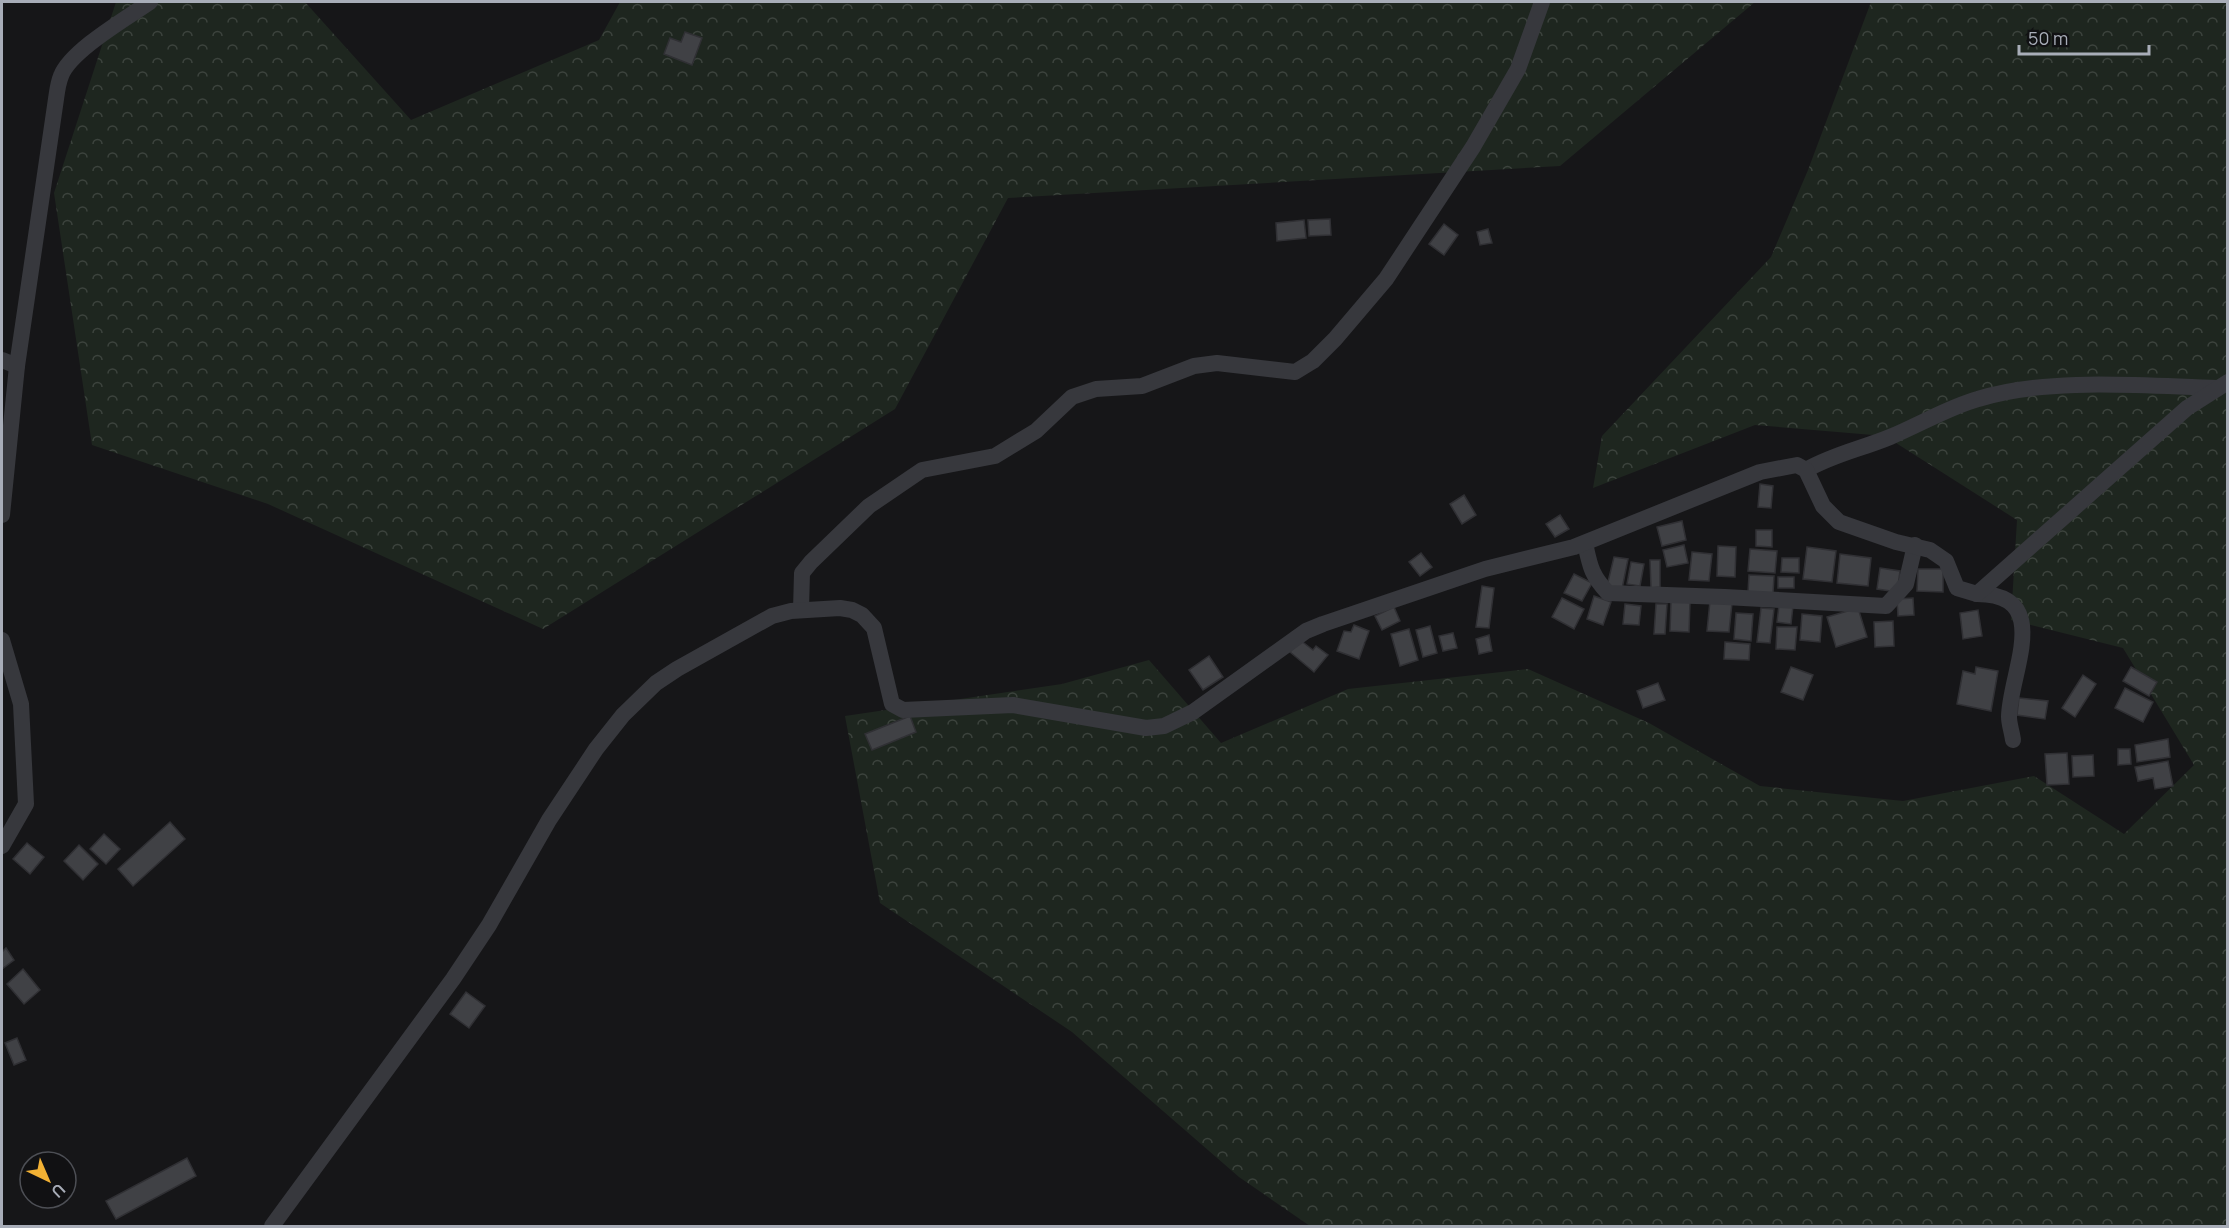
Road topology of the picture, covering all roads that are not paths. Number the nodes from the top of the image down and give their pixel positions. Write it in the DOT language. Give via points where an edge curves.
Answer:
graph roads {
  1 [pos="150,2"];
  2 [pos="1542,2"];
  3 [pos="9,363"];
  4 [pos="2223,385"];
  5 [pos="1806,470"];
  6 [pos="2,515"];
  7 [pos="1585,543"];
  8 [pos="1915,545"];
  9 [pos="1977,594"];
  10 [pos="801,610"];
  11 [pos="2,640"];
  12 [pos="2013,740"];
  13 [pos="2,846"];
  14 [pos="272,1227"];
  1 -- 3 [label="street" via="82,50 61,75"];
  2 -- 10 [label="street" via="1518,69 1473,147 1386,279 1313,361 1294,372 1217,363 1194,366 1143,386 1096,389 1072,397 1036,431 994,456 922,470 870,506 802,573"];
  3 -- 6 [label="street"];
  4 -- 5 [label="street" via="2034,388 2011,392 1977,399 1888,438 1828,457"];
  4 -- 9 [label="street" via="2187,408"];
  5 -- 7 [label="street" via="1797,465 1760,472"];
  5 -- 8 [label="street" via="1823,506 1839,522"];
  7 -- 8 [label="street" via="1591,572 1608,593 1886,606 1906,584"];
  7 -- 10 [label="street" via="1485,569 1306,631 1193,712 1164,726 1146,728 1013,705 903,710 892,704 870,622 852,610"];
  8 -- 9 [label="street" via="1946,561 1957,588"];
  9 -- 12 [label="street" via="2008,599 2021,619 2023,639 2009,717"];
  10 -- 14 [label="street" via="772,616 677,669 656,683 611,729 549,820 465,961"];
  11 -- 13 [label="street" via="21,704 26,804"];
}
